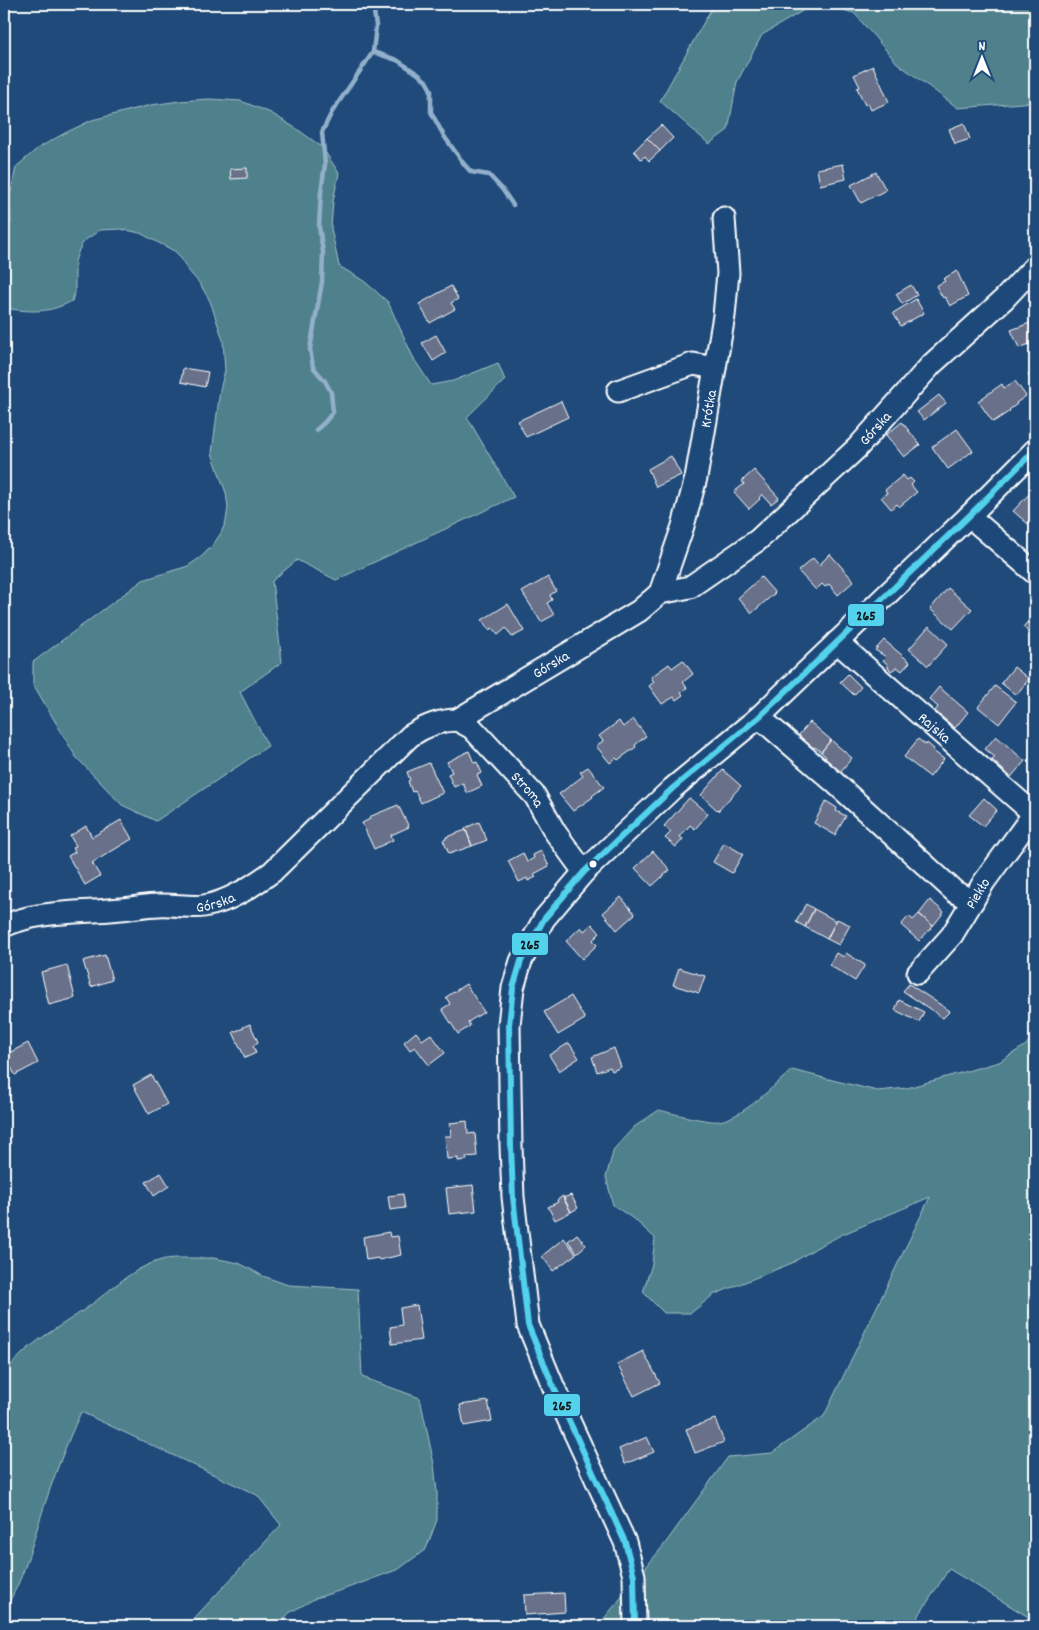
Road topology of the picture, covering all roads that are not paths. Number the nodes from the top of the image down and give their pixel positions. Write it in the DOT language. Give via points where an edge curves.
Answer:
graph roads {
  1 [pos="724,218"];
  2 [pos="1035,266"];
  3 [pos="715,368"];
  4 [pos="618,390"];
  5 [pos="1035,450"];
  6 [pos="969,516"];
  7 [pos="1035,574"];
  8 [pos="660,593"];
  9 [pos="837,642"];
  10 [pos="759,717"];
  11 [pos="457,720"];
  12 [pos="1034,813"];
  13 [pos="584,872"];
  14 [pos="973,900"];
  15 [pos="4,926"];
  16 [pos="918,973"];
  17 [pos="635,1626"];
  1 -- 3 [label="street, Krótka" via="728,273"];
  2 -- 8 [label="street, Górska" via="1004,299 932,364 857,448 758,540 690,587"];
  3 -- 4 [label="street" via="693,364"];
  3 -- 8 [label="street, Krótka" via="696,478"];
  5 -- 6 [label="street"];
  6 -- 7 [label="street"];
  6 -- 9 [label="street"];
  8 -- 11 [label="street, Górska" via="639,611"];
  9 -- 10 [label="street"];
  9 -- 12 [label="street, Rajska"];
  10 -- 13 [label="street" via="673,788"];
  10 -- 14 [label="street" via="955,892"];
  11 -- 13 [label="street, Stroma" via="472,728 534,796"];
  11 -- 15 [label="street, Górska" via="423,727 410,736 272,872 226,899 204,906 147,905 36,917"];
  12 -- 14 [label="street, Piekło"];
  13 -- 17 [label="street" via="544,919 521,962 513,988 509,1025 514,1197 528,1325 625,1542 634,1576"];
  14 -- 16 [label="street, Piekło" via="952,935"];
}
